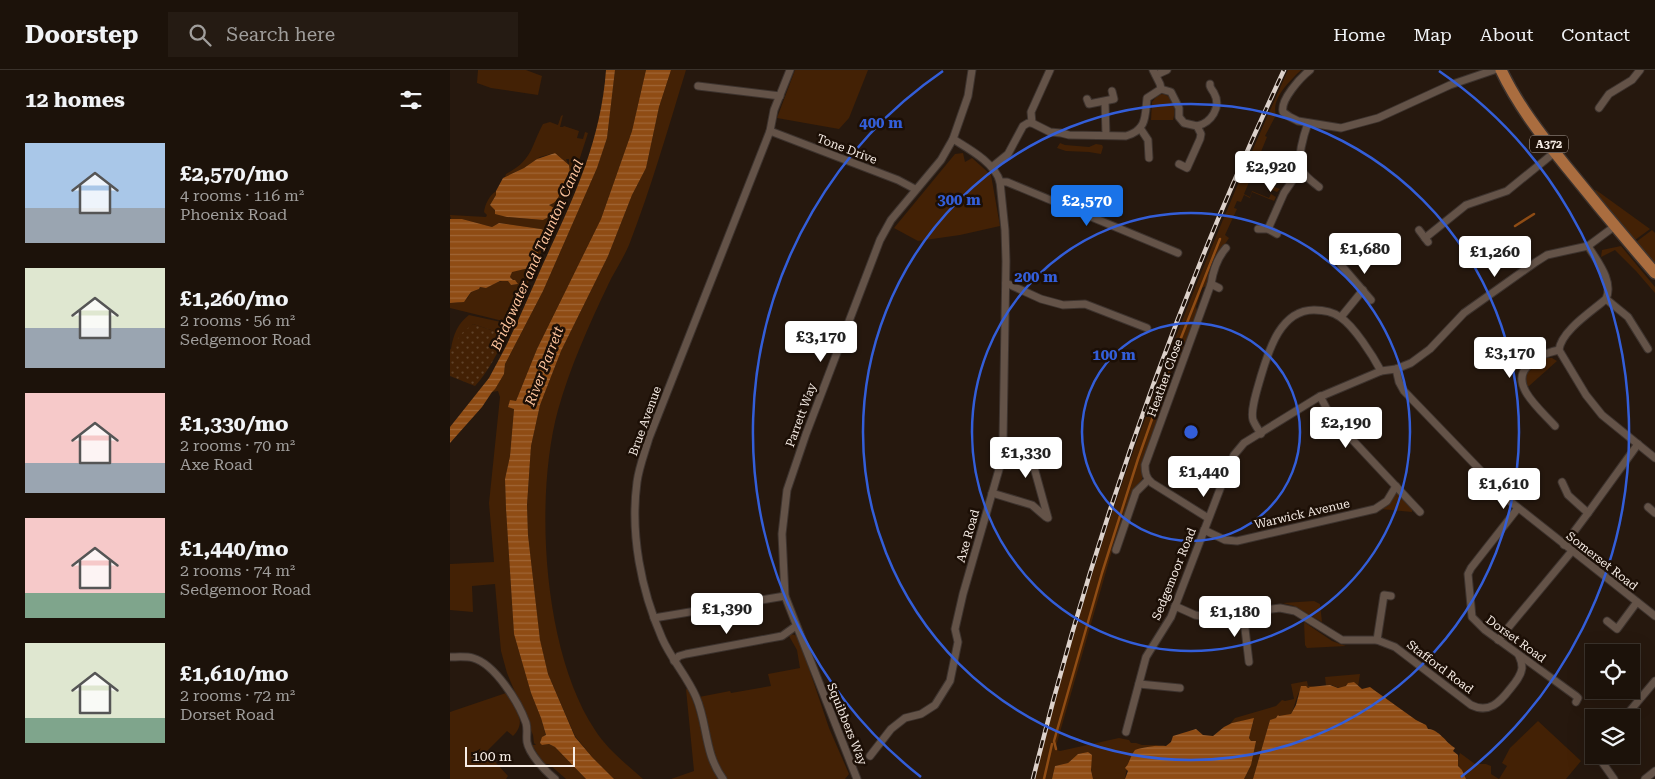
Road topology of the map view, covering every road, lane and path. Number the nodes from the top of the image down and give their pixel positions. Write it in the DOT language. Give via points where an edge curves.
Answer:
graph roads {
  1 [pos="790,70"];
  2 [pos="972,70"];
  3 [pos="1050,70"];
  4 [pos="1168,70"];
  5 [pos="1310,70"];
  6 [pos="1494,70"];
  7 [pos="1501,70"];
  8 [pos="1640,70"];
  9 [pos="1155,72"];
  10 [pos="1210,84"];
  11 [pos="698,86"];
  12 [pos="1161,89"];
  13 [pos="1112,91"];
  14 [pos="780,96"];
  15 [pos="1087,99"];
  16 [pos="1105,102"];
  17 [pos="1599,108"];
  18 [pos="1032,123"];
  19 [pos="1308,123"];
  20 [pos="1197,126"];
  21 [pos="1140,128"];
  22 [pos="770,131"];
  23 [pos="1106,135"];
  24 [pos="953,138"];
  25 [pos="1555,152"];
  26 [pos="1149,158"];
  27 [pos="1179,164"];
  28 [pos="992,167"];
  29 [pos="1300,168"];
  30 [pos="1000,182"];
  31 [pos="1319,187"];
  32 [pos="915,189"];
  33 [pos="1615,226"];
  34 [pos="1258,229"];
  35 [pos="1268,229"];
  36 [pos="1420,230"];
  37 [pos="1277,234"];
  38 [pos="1588,246"];
  39 [pos="1226,248"];
  40 [pos="1178,253"];
  41 [pos="1342,265"];
  42 [pos="1655,273"];
  43 [pos="1006,283"];
  44 [pos="1211,284"];
  45 [pos="1219,288"];
  46 [pos="1362,290"];
  47 [pos="1606,299"];
  48 [pos="1371,300"];
  49 [pos="1341,318"];
  50 [pos="1147,328"];
  51 [pos="1648,349"];
  52 [pos="1559,350"];
  53 [pos="1396,369"];
  54 [pos="1381,371"];
  55 [pos="1320,396"];
  56 [pos="1555,426"];
  57 [pos="1261,434"];
  58 [pos="1003,440"];
  59 [pos="1638,444"];
  60 [pos="1655,458"];
  61 [pos="1148,480"];
  62 [pos="1562,482"];
  63 [pos="1396,486"];
  64 [pos="992,493"];
  65 [pos="1648,507"];
  66 [pos="1518,508"];
  67 [pos="1420,512"];
  68 [pos="1588,512"];
  69 [pos="1655,513"];
  70 [pos="1208,518"];
  71 [pos="1204,530"];
  72 [pos="1564,545"];
  73 [pos="1116,550"];
  74 [pos="1572,551"];
  75 [pos="1384,595"];
  76 [pos="785,596"];
  77 [pos="1637,602"];
  78 [pos="1175,606"];
  79 [pos="1242,612"];
  80 [pos="1655,616"];
  81 [pos="654,618"];
  82 [pos="1607,621"];
  83 [pos="796,626"];
  84 [pos="1377,640"];
  85 [pos="1498,640"];
  86 [pos="1519,656"];
  87 [pos="450,657"];
  88 [pos="674,662"];
  89 [pos="1250,662"];
  90 [pos="816,676"];
  91 [pos="1655,681"];
  92 [pos="1139,684"];
  93 [pos="1180,688"];
  94 [pos="1580,699"];
  95 [pos="1632,709"];
  96 [pos="1126,732"];
  97 [pos="870,756"];
  98 [pos="1600,764"];
  99 [pos="1655,771"];
  100 [pos="555,779"];
  101 [pos="723,779"];
  102 [pos="857,779"];
  103 [pos="1614,779"];
  104 [pos="1645,779"];
  1 -- 14 [label="street, Brue Avenue"];
  2 -- 24 [label="street, Parrett Way" via="968,96"];
  3 -- 18 [label="street" via="1031,112"];
  4 -- 9 [label="street"];
  5 -- 19 [label="street" via="1282,107 1287,116"];
  6 -- 19 [label="street" via="1450,85 1378,118 1338,128"];
  7 -- 25 [label="main road, A372" via="1516,98"];
  8 -- 17 [label="street" via="1632,80 1609,94"];
  9 -- 12 [label="street"];
  10 -- 20 [label="street" via="1217,106 1212,118"];
  11 -- 14 [label="street"];
  12 -- 20 [label="street" via="1171,92 1179,108 1179,117"];
  12 -- 21 [label="street" via="1147,98 1144,122"];
  13 -- 16 [label="street" via="1114,99"];
  14 -- 22 [label="street, Brue Avenue"];
  15 -- 16 [label="street" via="1089,104"];
  16 -- 23 [label="street"];
  18 -- 23 [label="street" via="1050,132"];
  18 -- 28 [label="street" via="1023,126 1008,154"];
  19 -- 29 [label="street"];
  20 -- 27 [label="street" via="1200,139 1187,168"];
  21 -- 23 [label="street" via="1126,136"];
  21 -- 26 [label="street" via="1148,140"];
  22 -- 32 [label="street, Tone Drive"];
  22 -- 81 [label="street, Brue Avenue" via="649,438 637,480 635,530 646,595"];
  24 -- 28 [label="street, Axe Road"];
  24 -- 32 [label="street, Parrett Way" via="940,160"];
  25 -- 33 [label="main road, A372"];
  25 -- 36 [label="street" via="1507,191 1466,205 1427,240"];
  28 -- 30 [label="street, Axe Road"];
  29 -- 31 [label="street"];
  29 -- 35 [label="street" via="1284,192"];
  30 -- 40 [label="street" via="1007,182"];
  30 -- 43 [label="street, Axe Road" via="1006,230"];
  32 -- 76 [label="street, Parrett Way" via="880,240 787,490 782,534"];
  33 -- 38 [label="street, Sedgemoor Road"];
  33 -- 42 [label="main road, A372"];
  34 -- 35 [label="street"];
  35 -- 37 [label="street"];
  38 -- 47 [label="street" via="1608,284"];
  38 -- 53 [label="street, Sedgemoor Road" via="1544,257 1464,313 1427,352"];
  39 -- 44 [label="street, Heather Close" via="1218,259"];
  41 -- 46 [label="street"];
  43 -- 50 [label="street" via="1041,299 1063,305 1085,304"];
  43 -- 58 [label="street, Axe Road"];
  44 -- 45 [label="street"];
  44 -- 61 [label="street, Heather Close" via="1145,466"];
  46 -- 48 [label="street"];
  46 -- 49 [label="street"];
  47 -- 51 [label="street" via="1626,314"];
  47 -- 52 [label="street" via="1568,331"];
  49 -- 54 [label="street" via="1372,354"];
  49 -- 57 [label="street" via="1324,311 1309,310 1297,313 1285,322 1271,348 1254,403 1252,417"];
  52 -- 56 [label="street" via="1539,356 1525,368 1521,379 1524,390"];
  52 -- 59 [label="street" via="1594,406"];
  53 -- 54 [label="street, Sedgemoor Road"];
  53 -- 66 [label="street, Somerset Road" via="1404,391"];
  54 -- 55 [label="street, Sedgemoor Road"];
  55 -- 57 [label="street, Sedgemoor Road"];
  55 -- 63 [label="street" via="1331,417"];
  57 -- 70 [label="street, Sedgemoor Road" via="1244,444 1234,455"];
  58 -- 64 [label="street, Axe Road"];
  58 -- 64 [label="street" via="1020,445 1030,453 1048,518 1032,505"];
  59 -- 60 [label="street"];
  59 -- 68 [label="street"];
  61 -- 70 [label="street"];
  61 -- 73 [label="street" via="1136,492"];
  62 -- 68 [label="street" via="1568,495"];
  63 -- 67 [label="street"];
  63 -- 71 [label="street, Warwick Avenue" via="1387,501 1375,509 1237,541 1225,540"];
  64 -- 97 [label="street, Axe Road" via="955,629 958,642 950,681 935,705 921,714 905,718 891,729"];
  65 -- 69 [label="street"];
  66 -- 72 [label="street, Somerset Road"];
  66 -- 85 [label="street, Dorset Road" via="1468,574 1472,618"];
  68 -- 72 [label="street"];
  70 -- 71 [label="street, Sedgemoor Road"];
  71 -- 78 [label="street, Sedgemoor Road"];
  72 -- 74 [label="street, Somerset Road"];
  74 -- 77 [label="street, Somerset Road"];
  74 -- 85 [label="street"];
  75 -- 84 [label="street"];
  76 -- 81 [label="street"];
  76 -- 83 [label="street, Parrett Way"];
  77 -- 80 [label="street, Somerset Road"];
  77 -- 82 [label="street" via="1617,629"];
  78 -- 79 [label="street, Stafford Road" via="1200,617"];
  78 -- 92 [label="street, Sedgemoor Road" via="1146,657"];
  79 -- 84 [label="street, Stafford Road" via="1285,608 1342,640"];
  79 -- 89 [label="street"];
  81 -- 88 [label="street, Brue Avenue"];
  83 -- 88 [label="street" via="782,636 686,654"];
  83 -- 90 [label="street, Parrett Way"];
  84 -- 86 [label="street, Stafford Road" via="1399,649 1471,705 1481,708 1496,705 1514,685 1522,669"];
  85 -- 86 [label="street, Dorset Road"];
  86 -- 94 [label="street, Dorset Road"];
  87 -- 100 [label="street" via="473,658 498,678 526,723 529,749"];
  88 -- 101 [label="street, Brue Avenue" via="696,697 710,758"];
  90 -- 102 [label="street, Squibbers Way"];
  91 -- 95 [label="street"];
  92 -- 93 [label="street"];
  92 -- 96 [label="street, Sedgemoor Road"];
  98 -- 103 [label="street"];
  99 -- 104 [label="street"];
}
